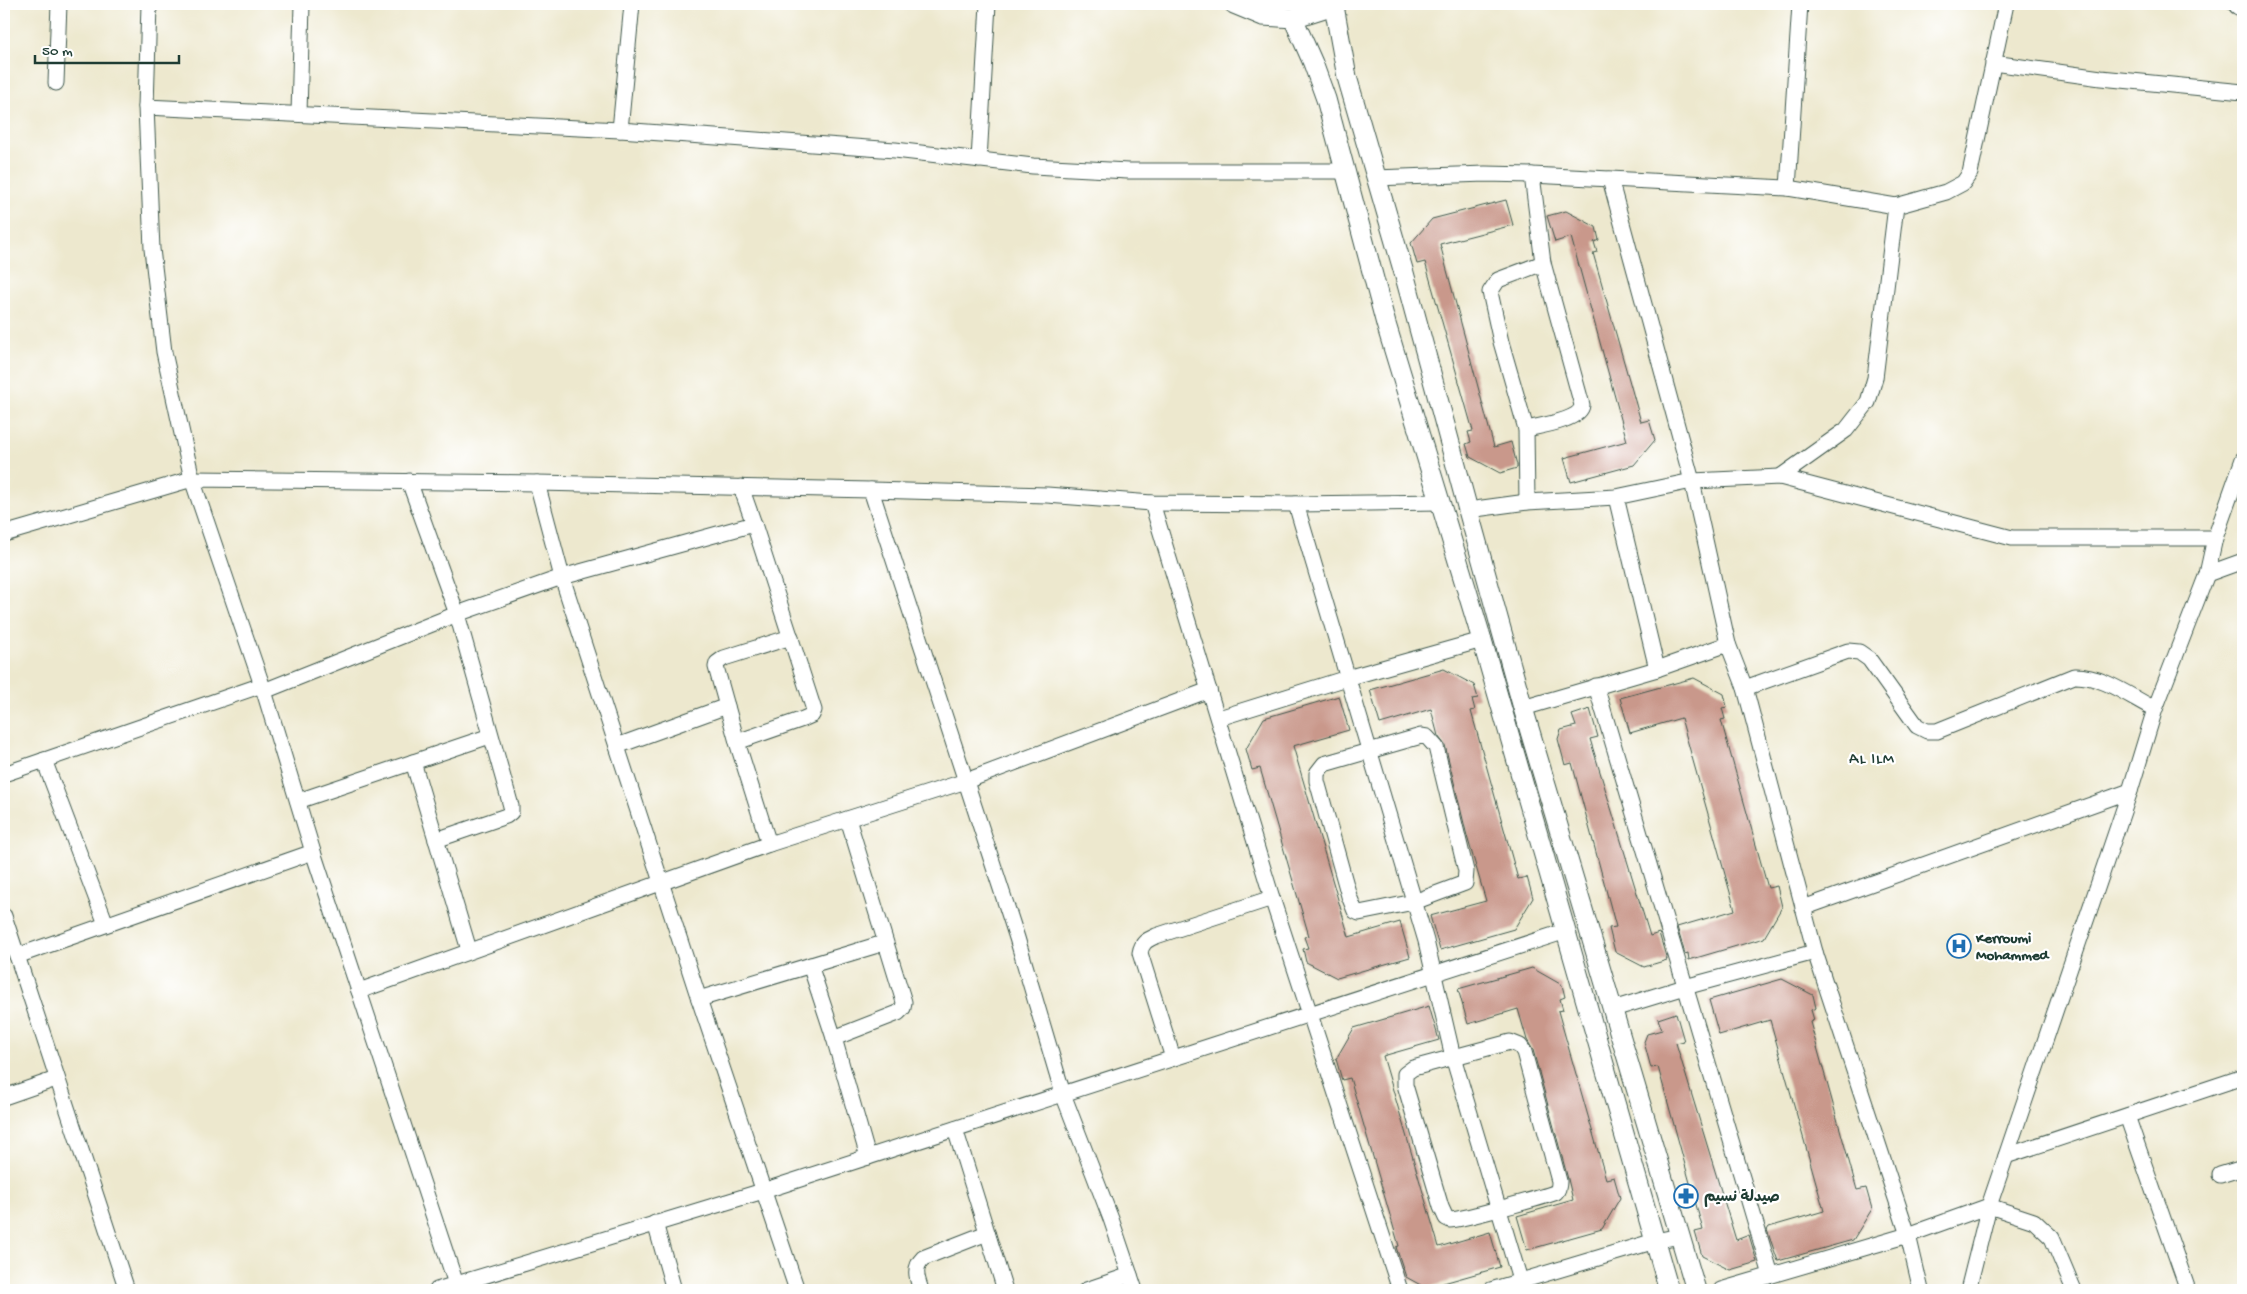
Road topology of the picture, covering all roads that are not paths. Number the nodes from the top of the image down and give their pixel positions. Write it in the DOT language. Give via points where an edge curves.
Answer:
graph roads {
  1 [pos="59,4"];
  2 [pos="149,4"];
  3 [pos="302,4"];
  4 [pos="632,4"];
  5 [pos="988,4"];
  6 [pos="1234,4"];
  7 [pos="1800,4"];
  8 [pos="2006,4"];
  9 [pos="2239,4"];
  10 [pos="1335,5"];
  11 [pos="2243,7"];
  12 [pos="1294,18"];
  13 [pos="1993,63"];
  14 [pos="56,83"];
  15 [pos="2243,92"];
  16 [pos="146,107"];
  17 [pos="300,114"];
  18 [pos="620,130"];
  19 [pos="979,160"];
  20 [pos="1345,171"];
  21 [pos="1532,175"];
  22 [pos="1375,178"];
  23 [pos="1610,179"];
  24 [pos="1788,188"];
  25 [pos="1896,206"];
  26 [pos="1543,262"];
  27 [pos="1526,429"];
  28 [pos="2243,459"];
  29 [pos="1780,477"];
  30 [pos="192,479"];
  31 [pos="1692,481"];
  32 [pos="409,482"];
  33 [pos="537,483"];
  34 [pos="741,487"];
  35 [pos="871,490"];
  36 [pos="1616,497"];
  37 [pos="1441,502"];
  38 [pos="1527,502"];
  39 [pos="1152,503"];
  40 [pos="1296,504"];
  41 [pos="1468,510"];
  42 [pos="754,524"];
  43 [pos="4,534"];
  44 [pos="2215,538"];
  45 [pos="2243,561"];
  46 [pos="2207,574"];
  47 [pos="562,577"];
  48 [pos="457,614"];
  49 [pos="791,637"];
  50 [pos="1482,640"];
  51 [pos="1728,644"];
  52 [pos="1657,669"];
  53 [pos="1346,678"];
  54 [pos="1596,686"];
  55 [pos="263,688"];
  56 [pos="1745,688"];
  57 [pos="1209,690"];
  58 [pos="727,706"];
  59 [pos="1523,708"];
  60 [pos="2155,709"];
  61 [pos="1219,718"];
  62 [pos="490,736"];
  63 [pos="737,742"];
  64 [pos="617,746"];
  65 [pos="1369,752"];
  66 [pos="44,760"];
  67 [pos="413,762"];
  68 [pos="4,774"];
  69 [pos="966,780"];
  70 [pos="2130,791"];
  71 [pos="298,801"];
  72 [pos="848,819"];
  73 [pos="436,840"];
  74 [pos="769,844"];
  75 [pos="313,852"];
  76 [pos="661,883"];
  77 [pos="1272,898"];
  78 [pos="1414,902"];
  79 [pos="1803,908"];
  80 [pos="4,916"];
  81 [pos="106,924"];
  82 [pos="1566,931"];
  83 [pos="884,943"];
  84 [pos="468,950"];
  85 [pos="1815,952"];
  86 [pos="17,956"];
  87 [pos="1598,960"];
  88 [pos="810,965"];
  89 [pos="1576,966"];
  90 [pos="1434,973"];
  91 [pos="1686,987"];
  92 [pos="359,991"];
  93 [pos="699,999"];
  94 [pos="1613,1009"];
  95 [pos="1310,1013"];
  96 [pos="834,1038"];
  97 [pos="1453,1057"];
  98 [pos="1173,1058"];
  99 [pos="2243,1077"];
  100 [pos="56,1079"];
  101 [pos="1063,1094"];
  102 [pos="4,1097"];
  103 [pos="2127,1116"];
  104 [pos="955,1129"];
  105 [pos="2006,1156"];
  106 [pos="868,1157"];
  107 [pos="2243,1168"];
  108 [pos="2220,1176"];
  109 [pos="763,1191"];
  110 [pos="1989,1206"];
  111 [pos="1499,1208"];
  112 [pos="655,1223"];
  113 [pos="987,1233"];
  114 [pos="1908,1235"];
  115 [pos="1680,1236"];
  116 [pos="1655,1241"];
  117 [pos="1130,1275"];
  118 [pos="1772,1275"];
  119 [pos="1522,1286"];
  120 [pos="457,1287"];
  121 [pos="126,1290"];
  122 [pos="437,1290"];
  123 [pos="674,1290"];
  124 [pos="797,1290"];
  125 [pos="921,1290"];
  126 [pos="1005,1290"];
  127 [pos="1086,1290"];
  128 [pos="1135,1290"];
  129 [pos="1400,1290"];
  130 [pos="1491,1290"];
  131 [pos="1669,1290"];
  132 [pos="1696,1290"];
  133 [pos="1721,1290"];
  134 [pos="1921,1290"];
  135 [pos="1968,1290"];
  136 [pos="2074,1290"];
  137 [pos="2188,1290"];
  1 -- 14 [label="street"];
  2 -- 16 [label="street"];
  3 -- 17 [label="street"];
  4 -- 18 [label="street"];
  5 -- 19 [label="street"];
  6 -- 12 [label="street" via="1263,16"];
  7 -- 24 [label="street"];
  8 -- 13 [label="street"];
  9 -- 11 [label="main road"];
  10 -- 12 [label="street"];
  10 -- 22 [label="street" via="1347,77"];
  12 -- 20 [label="street" via="1326,99"];
  13 -- 15 [label="street"];
  13 -- 25 [label="street" via="1970,173 1963,182 1946,192"];
  16 -- 17 [label="street"];
  16 -- 30 [label="street" via="152,249 164,352"];
  17 -- 18 [label="street"];
  18 -- 19 [label="street" via="895,150"];
  19 -- 20 [label="street" via="1128,171"];
  20 -- 37 [label="street" via="1386,324"];
  21 -- 22 [label="street"];
  21 -- 23 [label="street"];
  21 -- 26 [label="street"];
  22 -- 41 [label="street"];
  23 -- 24 [label="street"];
  23 -- 31 [label="street"];
  24 -- 25 [label="street"];
  25 -- 29 [label="street" via="1875,378 1868,402 1846,430"];
  26 -- 27 [label="street" via="1498,280 1490,292"];
  26 -- 27 [label="street" via="1582,409 1575,416"];
  27 -- 38 [label="street"];
  28 -- 44 [label="street"];
  29 -- 31 [label="street"];
  29 -- 44 [label="street" via="2012,538"];
  30 -- 32 [label="street"];
  30 -- 43 [label="street"];
  30 -- 55 [label="street"];
  31 -- 36 [label="street"];
  31 -- 51 [label="street"];
  32 -- 33 [label="street"];
  32 -- 48 [label="street"];
  33 -- 34 [label="street"];
  33 -- 47 [label="street"];
  34 -- 35 [label="street"];
  34 -- 42 [label="street"];
  35 -- 39 [label="street"];
  35 -- 69 [label="street"];
  36 -- 38 [label="street"];
  36 -- 52 [label="street"];
  37 -- 40 [label="street"];
  37 -- 50 [label="street"];
  38 -- 41 [label="street"];
  39 -- 40 [label="street"];
  39 -- 57 [label="street"];
  40 -- 53 [label="street"];
  41 -- 59 [label="street"];
  42 -- 47 [label="street"];
  42 -- 49 [label="street"];
  44 -- 46 [label="street"];
  45 -- 46 [label="street"];
  46 -- 60 [label="street"];
  47 -- 48 [label="street"];
  47 -- 64 [label="street"];
  48 -- 55 [label="street"];
  48 -- 62 [label="street"];
  49 -- 58 [label="street" via="719,660 716,668"];
  49 -- 63 [label="street" via="813,705 812,715"];
  50 -- 53 [label="street"];
  50 -- 82 [label="street"];
  51 -- 52 [label="street"];
  51 -- 56 [label="street"];
  52 -- 54 [label="street"];
  53 -- 61 [label="street"];
  53 -- 65 [label="street"];
  54 -- 59 [label="street"];
  54 -- 91 [label="street"];
  55 -- 66 [label="street"];
  55 -- 71 [label="street"];
  56 -- 60 [label="street" via="1848,651 1859,652 1869,659 1917,726 1927,732 1937,731 2074,676 2099,681"];
  56 -- 79 [label="street"];
  57 -- 61 [label="street"];
  57 -- 69 [label="street"];
  58 -- 63 [label="street"];
  58 -- 64 [label="street"];
  59 -- 87 [label="street"];
  60 -- 70 [label="street"];
  61 -- 77 [label="street"];
  62 -- 67 [label="street"];
  62 -- 73 [label="street" via="511,812"];
  63 -- 74 [label="street"];
  64 -- 76 [label="street"];
  65 -- 78 [label="street"];
  65 -- 78 [label="street" via="1324,764 1317,773 1349,896 1359,913"];
  65 -- 78 [label="street" via="1420,736 1431,741 1437,753 1467,877 1462,885"];
  66 -- 68 [label="street"];
  66 -- 81 [label="street"];
  67 -- 71 [label="street"];
  67 -- 73 [label="street"];
  69 -- 72 [label="street"];
  69 -- 101 [label="street"];
  70 -- 79 [label="street"];
  70 -- 105 [label="street"];
  71 -- 75 [label="street"];
  72 -- 74 [label="street"];
  72 -- 83 [label="street"];
  73 -- 84 [label="street"];
  74 -- 76 [label="street"];
  75 -- 81 [label="street"];
  75 -- 92 [label="street"];
  76 -- 84 [label="street"];
  76 -- 93 [label="street"];
  77 -- 95 [label="street"];
  77 -- 98 [label="street" via="1156,936 1141,946 1140,953"];
  78 -- 90 [label="street"];
  79 -- 85 [label="street"];
  80 -- 86 [label="street"];
  81 -- 86 [label="street"];
  82 -- 89 [label="street"];
  82 -- 90 [label="street"];
  83 -- 88 [label="street"];
  83 -- 96 [label="street" via="904,1002 903,1008 898,1013"];
  84 -- 92 [label="street"];
  85 -- 91 [label="street"];
  85 -- 114 [label="street"];
  86 -- 100 [label="street"];
  87 -- 89 [label="street"];
  87 -- 94 [label="street"];
  88 -- 93 [label="street"];
  88 -- 96 [label="street"];
  89 -- 116 [label="street"];
  90 -- 95 [label="street"];
  90 -- 97 [label="street"];
  91 -- 94 [label="street"];
  91 -- 118 [label="street"];
  92 -- 120 [label="street"];
  93 -- 109 [label="street"];
  94 -- 115 [label="street"];
  95 -- 98 [label="street"];
  95 -- 129 [label="street"];
  96 -- 106 [label="street"];
  97 -- 111 [label="street"];
  97 -- 111 [label="street" via="1413,1068 1404,1078 1441,1207 1450,1220"];
  97 -- 111 [label="street" via="1510,1042 1516,1043 1524,1052 1559,1184 1554,1193"];
  98 -- 101 [label="street"];
  99 -- 103 [label="street"];
  100 -- 102 [label="street"];
  100 -- 121 [label="street"];
  101 -- 104 [label="street"];
  101 -- 117 [label="street"];
  103 -- 105 [label="street"];
  103 -- 137 [label="street"];
  104 -- 106 [label="street"];
  104 -- 113 [label="street"];
  105 -- 110 [label="street"];
  106 -- 109 [label="street"];
  107 -- 108 [label="street"];
  109 -- 112 [label="street"];
  109 -- 124 [label="street"];
  110 -- 114 [label="street"];
  110 -- 135 [label="street"];
  110 -- 136 [label="street" via="2034,1221 2052,1238"];
  111 -- 119 [label="street"];
  112 -- 120 [label="street"];
  112 -- 123 [label="street"];
  113 -- 125 [label="street" via="923,1258 916,1270"];
  113 -- 126 [label="street"];
  114 -- 118 [label="street"];
  114 -- 134 [label="street"];
  115 -- 116 [label="street"];
  115 -- 132 [label="street"];
  116 -- 119 [label="street"];
  116 -- 131 [label="street"];
  117 -- 127 [label="street"];
  117 -- 128 [label="street"];
  118 -- 133 [label="street"];
  119 -- 130 [label="street"];
  120 -- 122 [label="street"];
}
